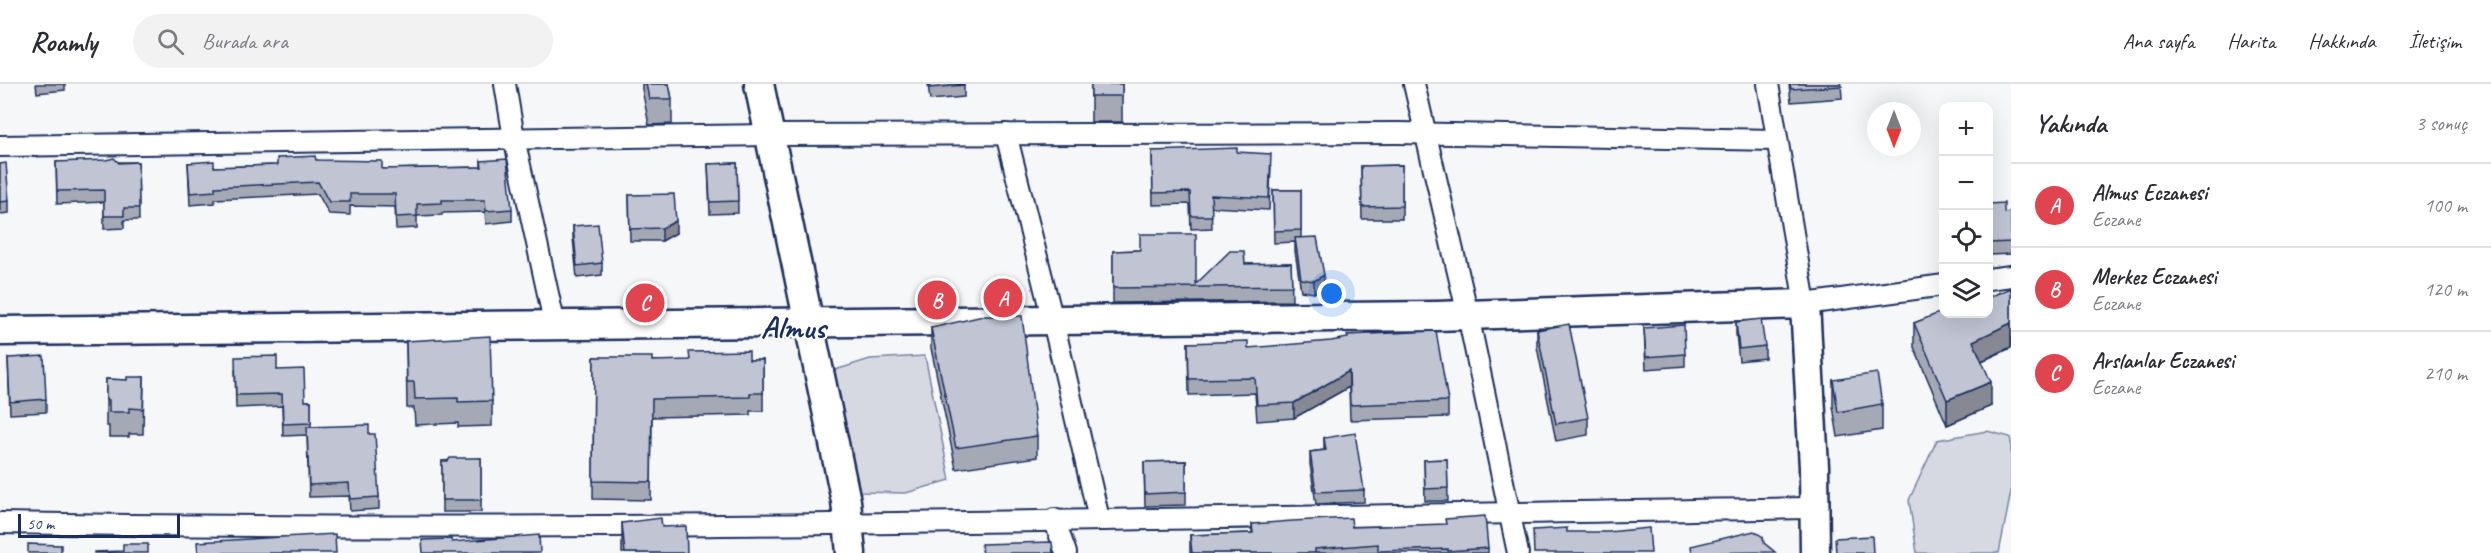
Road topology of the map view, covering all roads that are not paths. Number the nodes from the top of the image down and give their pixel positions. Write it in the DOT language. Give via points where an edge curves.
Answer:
graph roads {
  1 [pos="505,84"];
  2 [pos="759,84"];
  3 [pos="1414,84"];
  4 [pos="1768,84"];
  5 [pos="1006,134"];
  6 [pos="1424,134"];
  7 [pos="771,135"];
  8 [pos="514,138"];
  9 [pos="1777,140"];
  10 [pos="0,146"];
  11 [pos="2011,276"];
  12 [pos="1993,278"];
  13 [pos="1939,286"];
  14 [pos="1804,304"];
  15 [pos="1468,315"];
  16 [pos="1053,321"];
  17 [pos="809,323"];
  18 [pos="555,326"];
  19 [pos="0,331"];
  20 [pos="1814,508"];
  21 [pos="1509,512"];
  22 [pos="1054,519"];
  23 [pos="1100,519"];
  24 [pos="848,522"];
  25 [pos="0,523"];
  26 [pos="851,553"];
  27 [pos="1066,553"];
  28 [pos="1518,553"];
  29 [pos="1815,553"];
  1 -- 8 [label="street"];
  2 -- 7 [label="street"];
  3 -- 6 [label="street"];
  4 -- 9 [label="street"];
  5 -- 6 [label="street"];
  5 -- 7 [label="street"];
  5 -- 16 [label="street"];
  6 -- 9 [label="street"];
  6 -- 15 [label="street"];
  7 -- 8 [label="street"];
  7 -- 17 [label="street"];
  8 -- 10 [label="street"];
  8 -- 18 [label="street"];
  9 -- 14 [label="street"];
  11 -- 12 [label="street"];
  13 -- 14 [label="street"];
  14 -- 15 [label="street"];
  14 -- 20 [label="street"];
  15 -- 16 [label="street"];
  15 -- 21 [label="street"];
  16 -- 17 [label="street"];
  16 -- 23 [label="street"];
  17 -- 18 [label="street"];
  17 -- 24 [label="street"];
  18 -- 19 [label="street"];
  20 -- 21 [label="street"];
  20 -- 29 [label="street"];
  21 -- 23 [label="street"];
  21 -- 28 [label="street"];
  22 -- 23 [label="street"];
  22 -- 24 [label="street"];
  22 -- 27 [label="street"];
  24 -- 25 [label="street" via="262,528"];
  24 -- 26 [label="street"];
}
